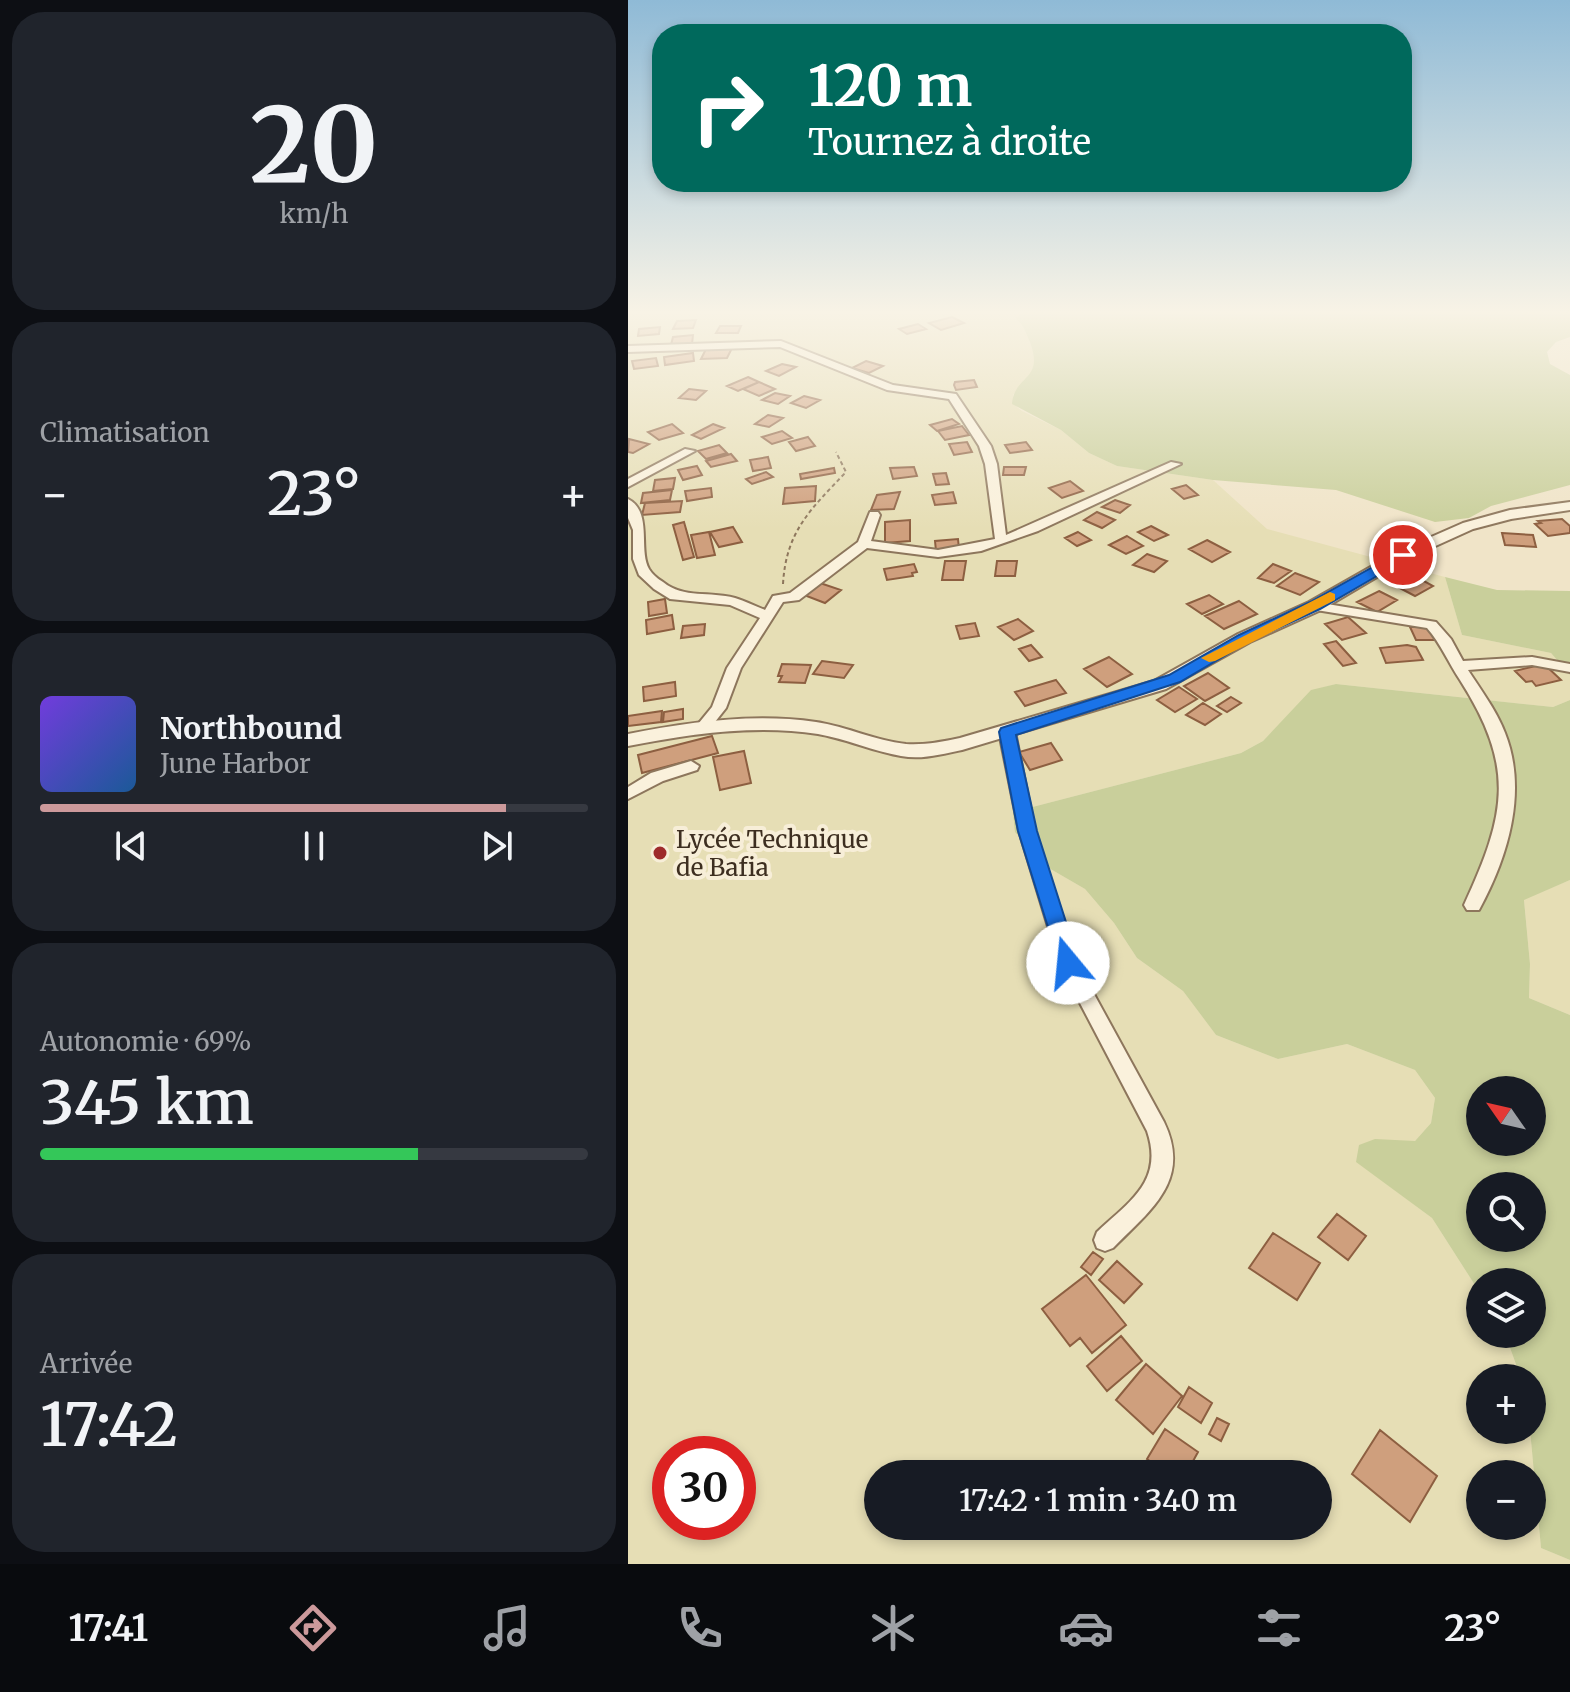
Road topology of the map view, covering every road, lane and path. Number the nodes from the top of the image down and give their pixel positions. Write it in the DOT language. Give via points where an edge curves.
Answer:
graph roads {
  1 [pos="878,383"];
  2 [pos="689,451"];
  3 [pos="836,452"];
  4 [pos="1175,464"];
  5 [pos="628,484"];
  6 [pos="628,503"];
  7 [pos="1570,506"];
  8 [pos="874,515"];
  9 [pos="1001,541"];
  10 [pos="864,544"];
  11 [pos="778,599"];
  12 [pos="1315,606"];
  13 [pos="768,616"];
  14 [pos="1458,666"];
  15 [pos="1570,668"];
  16 [pos="702,729"];
  17 [pos="1007,732"];
  18 [pos="628,740"];
  19 [pos="691,766"];
  20 [pos="628,794"];
  21 [pos="1473,905"];
  22 [pos="1105,1240"];
  1 -- 9 [label="street" via="952,396 985,446"];
  2 -- 5 [label="street"];
  3 -- 11 [label="path" via="846,472 787,550"];
  4 -- 9 [label="street"];
  6 -- 13 [label="street" via="639,530 639,559 659,586 675,596 732,601"];
  7 -- 12 [label="street" via="1468,526 1403,555"];
  8 -- 10 [label="street"];
  9 -- 10 [label="street" via="945,553"];
  10 -- 11 [label="street" via="794,597"];
  11 -- 13 [label="street"];
  12 -- 14 [label="street" via="1431,625"];
  12 -- 17 [label="street" via="1160,685"];
  13 -- 16 [label="street" via="734,668 719,708"];
  14 -- 15 [label="street" via="1532,661"];
  14 -- 21 [label="street" via="1498,736 1508,778 1507,811 1496,855"];
  16 -- 17 [label="street" via="804,726 915,751"];
  16 -- 18 [label="street"];
  17 -- 22 [label="street" via="1027,831 1068,963 1167,1154 1149,1198"];
  19 -- 20 [label="street"];
}
